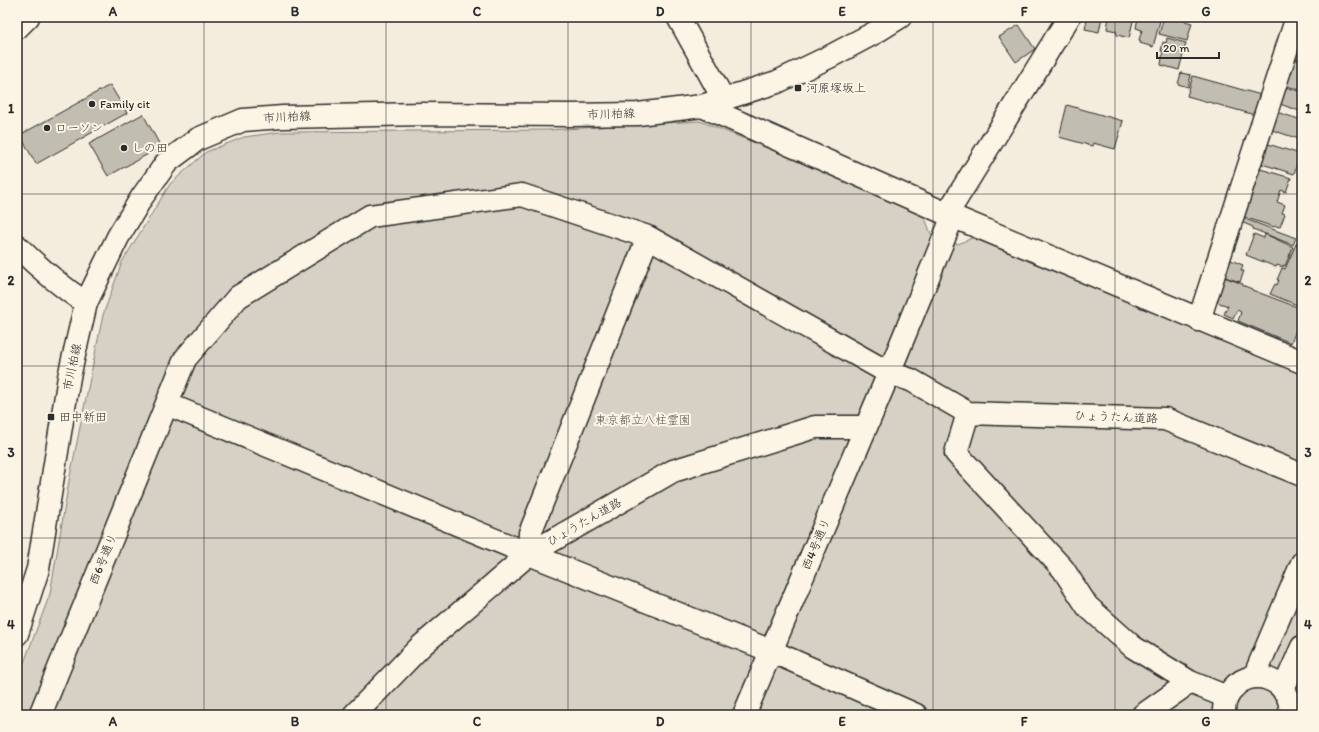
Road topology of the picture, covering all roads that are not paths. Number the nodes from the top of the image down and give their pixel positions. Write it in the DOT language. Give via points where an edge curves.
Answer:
graph roads {
  1 [pos="28,17"];
  2 [pos="678,17"];
  3 [pos="900,17"];
  4 [pos="1069,17"];
  5 [pos="1297,17"];
  6 [pos="17,28"];
  7 [pos="724,100"];
  8 [pos="702,106"];
  9 [pos="950,215"];
  10 [pos="648,238"];
  11 [pos="17,246"];
  12 [pos="86,303"];
  13 [pos="1199,320"];
  14 [pos="1302,362"];
  15 [pos="889,373"];
  16 [pos="167,404"];
  17 [pos="968,413"];
  18 [pos="866,427"];
  19 [pos="1302,474"];
  20 [pos="529,554"];
  21 [pos="1302,563"];
  22 [pos="17,634"];
  23 [pos="1302,647"];
  24 [pos="771,651"];
  25 [pos="1254,677"];
  26 [pos="1190,682"];
  27 [pos="1283,690"];
  28 [pos="1226,706"];
  29 [pos="40,715"];
  30 [pos="354,715"];
  31 [pos="744,715"];
  32 [pos="916,715"];
  33 [pos="1143,715"];
  34 [pos="1290,715"];
  1 -- 6 [label="street"];
  2 -- 7 [label="street"];
  3 -- 7 [label="street, 市川柏線" via="831,56 777,82"];
  4 -- 9 [label="street, 西4号通り"];
  5 -- 13 [label="street"];
  7 -- 8 [label="street, 市川柏線"];
  8 -- 9 [label="street"];
  8 -- 12 [label="street, 市川柏線" via="638,114 414,114 242,120 198,139 167,162 142,196 118,237"];
  9 -- 13 [label="street"];
  9 -- 15 [label="street, 西4号通り"];
  10 -- 15 [label="street, 西6号通り"];
  10 -- 16 [label="street, 西6号通り" via="522,195 370,216 238,297 185,359"];
  10 -- 20 [label="street" via="530,533"];
  11 -- 12 [label="street" via="52,279"];
  12 -- 22 [label="street, 市川柏線" via="69,377 38,570"];
  13 -- 14 [label="street"];
  15 -- 17 [label="street, 西6号通り" via="911,380"];
  15 -- 18 [label="street, 西4号通り"];
  16 -- 20 [label="street"];
  16 -- 29 [label="street, 西6号通り"];
  17 -- 19 [label="street, ひょうたん道路" via="1165,419"];
  17 -- 26 [label="street" via="956,453 1063,569 1087,606 1133,647"];
  18 -- 20 [label="street, ひょうたん道路" via="815,427 673,471"];
  18 -- 24 [label="street, 西4号通り"];
  20 -- 24 [label="street"];
  20 -- 30 [label="street, ひょうたん道路" via="421,646"];
  21 -- 25 [label="street"];
  23 -- 27 [label="street"];
  24 -- 31 [label="street, 西4号通り"];
  24 -- 32 [label="street"];
  25 -- 27 [label="street" via="1268,678"];
  25 -- 28 [label="street" via="1243,680 1232,688"];
  26 -- 28 [label="street"];
  26 -- 33 [label="street"];
  27 -- 34 [label="street" via="1291,708"];
}
